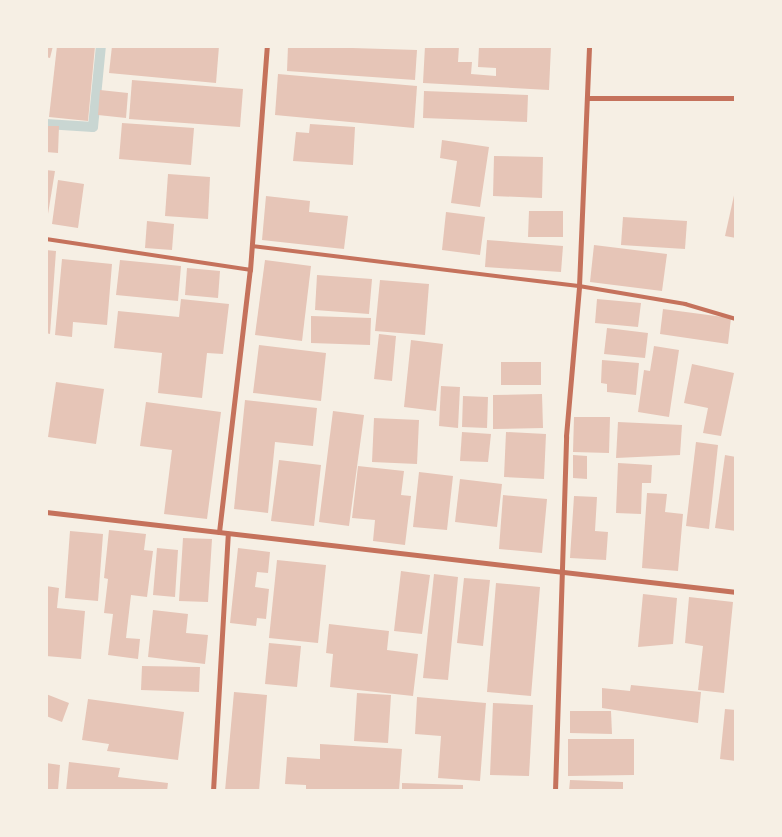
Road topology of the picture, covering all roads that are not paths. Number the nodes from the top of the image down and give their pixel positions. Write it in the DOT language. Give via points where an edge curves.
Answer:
graph roads {
  1 [pos="266,46"];
  2 [pos="589,46"];
  3 [pos="587,98"];
  4 [pos="736,98"];
  5 [pos="46,239"];
  6 [pos="252,246"];
  7 [pos="250,270"];
  8 [pos="579,286"];
  9 [pos="736,319"];
  10 [pos="46,512"];
  11 [pos="219,532"];
  12 [pos="228,533"];
  13 [pos="563,575"];
  14 [pos="736,592"];
  15 [pos="213,791"];
  16 [pos="555,791"];
  1 -- 6 [label="street"];
  2 -- 3 [label="street"];
  3 -- 4 [label="street"];
  3 -- 8 [label="street"];
  5 -- 7 [label="lane"];
  6 -- 7 [label="street"];
  6 -- 8 [label="lane"];
  7 -- 11 [label="street"];
  8 -- 9 [label="lane" via="685,304"];
  8 -- 13 [label="street" via="566,436"];
  10 -- 11 [label="street"];
  11 -- 12 [label="street"];
  12 -- 13 [label="street"];
  12 -- 15 [label="street"];
  13 -- 14 [label="street"];
  13 -- 16 [label="street"];
}
